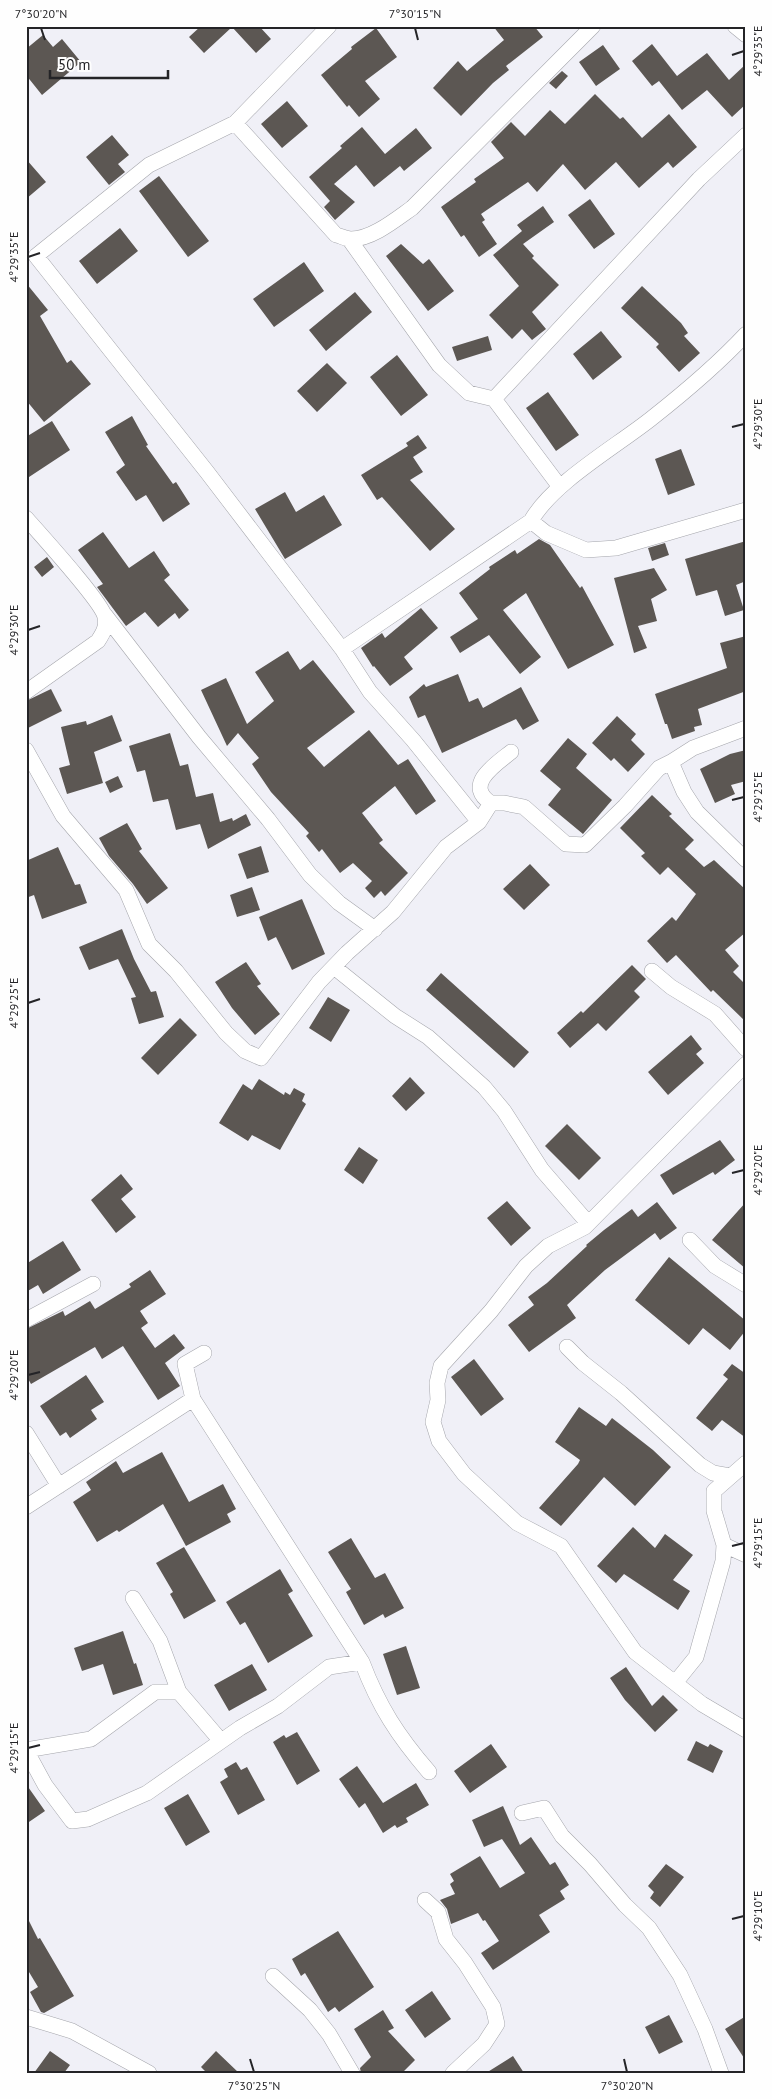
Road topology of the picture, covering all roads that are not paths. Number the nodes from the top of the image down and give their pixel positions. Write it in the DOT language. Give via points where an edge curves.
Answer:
graph roads {
  1 [pos="329,26"];
  2 [pos="592,26"];
  3 [pos="735,26"];
  4 [pos="746,36"];
  5 [pos="235,124"];
  6 [pos="746,135"];
  7 [pos="349,239"];
  8 [pos="31,255"];
  9 [pos="746,334"];
  10 [pos="494,399"];
  11 [pos="560,487"];
  12 [pos="746,510"];
  13 [pos="26,518"];
  14 [pos="531,521"];
  15 [pos="105,615"];
  16 [pos="342,649"];
  17 [pos="26,692"];
  18 [pos="746,728"];
  19 [pos="26,750"];
  20 [pos="511,752"];
  21 [pos="671,762"];
  22 [pos="491,803"];
  23 [pos="479,822"];
  24 [pos="746,860"];
  25 [pos="375,929"];
  26 [pos="334,967"];
  27 [pos="652,971"];
  28 [pos="746,1049"];
  29 [pos="746,1064"];
  30 [pos="588,1223"];
  31 [pos="690,1240"];
  32 [pos="93,1284"];
  33 [pos="746,1285"];
  34 [pos="26,1320"];
  35 [pos="568,1347"];
  36 [pos="204,1353"];
  37 [pos="193,1399"];
  38 [pos="26,1434"];
  39 [pos="746,1463"];
  40 [pos="713,1473"];
  41 [pos="730,1476"];
  42 [pos="58,1486"];
  43 [pos="714,1491"];
  44 [pos="26,1507"];
  45 [pos="724,1544"];
  46 [pos="746,1555"];
  47 [pos="133,1598"];
  48 [pos="362,1662"];
  49 [pos="674,1683"];
  50 [pos="179,1692"];
  51 [pos="746,1730"];
  52 [pos="221,1741"];
  53 [pos="26,1750"];
  54 [pos="429,1772"];
  55 [pos="522,1813"];
  56 [pos="425,1900"];
  57 [pos="273,1976"];
  58 [pos="26,2016"];
  59 [pos="149,2073"];
  60 [pos="352,2073"];
  61 [pos="453,2073"];
  62 [pos="721,2073"];
  1 -- 5 [label="street"];
  2 -- 7 [label="street" via="412,208 362,238"];
  3 -- 4 [label="street"];
  5 -- 7 [label="street" via="336,234"];
  5 -- 8 [label="street" via="149,165"];
  6 -- 10 [label="street" via="699,179"];
  7 -- 10 [label="street" via="439,365 468,393"];
  8 -- 16 [label="street" via="213,480"];
  9 -- 11 [label="street" via="717,364 652,418"];
  10 -- 11 [label="street"];
  11 -- 14 [label="street" via="538,508"];
  12 -- 14 [label="street" via="616,548 586,550 546,533"];
  13 -- 15 [label="street"];
  14 -- 16 [label="street"];
  15 -- 17 [label="street" via="106,629 98,641"];
  15 -- 25 [label="street" via="310,875 338,903"];
  16 -- 23 [label="street" via="370,692 414,740"];
  18 -- 21 [label="street" via="693,748"];
  19 -- 26 [label="street" via="63,816 126,890 149,944 245,1051 261,1058 318,982"];
  20 -- 22 [label="street" via="481,780 484,799"];
  21 -- 22 [label="street" via="659,768 585,845 566,844 524,807"];
  21 -- 24 [label="street" via="697,812"];
  22 -- 23 [label="street"];
  23 -- 25 [label="street" via="446,847"];
  25 -- 26 [label="street"];
  26 -- 30 [label="street" via="395,1016 428,1037 484,1087 542,1170"];
  27 -- 28 [label="street" via="671,987 715,1014"];
  29 -- 30 [label="street"];
  30 -- 49 [label="street" via="548,1246 526,1266 441,1366 433,1422 438,1441 464,1474 517,1523 561,1546 635,1652"];
  31 -- 33 [label="street" via="715,1266"];
  32 -- 34 [label="street"];
  35 -- 40 [label="street" via="700,1466"];
  36 -- 37 [label="street" via="185,1364"];
  37 -- 42 [label="street"];
  37 -- 48 [label="street"];
  38 -- 42 [label="street"];
  39 -- 41 [label="street"];
  40 -- 41 [label="street"];
  40 -- 43 [label="street" via="717,1485"];
  41 -- 43 [label="street"];
  42 -- 44 [label="street"];
  43 -- 45 [label="street" via="714,1511"];
  45 -- 46 [label="street"];
  45 -- 49 [label="street" via="723,1561 696,1657"];
  47 -- 50 [label="street" via="160,1641"];
  48 -- 52 [label="street" via="328,1667 278,1706"];
  48 -- 54 [label="street" via="387,1718"];
  49 -- 51 [label="street"];
  50 -- 52 [label="street"];
  50 -- 53 [label="street" via="155,1692 91,1740"];
  52 -- 53 [label="street" via="146,1793 88,1819 72,1821 45,1785"];
  55 -- 62 [label="street" via="544,1808 562,1836 649,1928 680,1975"];
  56 -- 61 [label="street" via="438,1912 446,1939 493,2007 497,2024 484,2044"];
  57 -- 60 [label="street" via="310,2010"];
  58 -- 59 [label="street" via="72,2030"];
}
